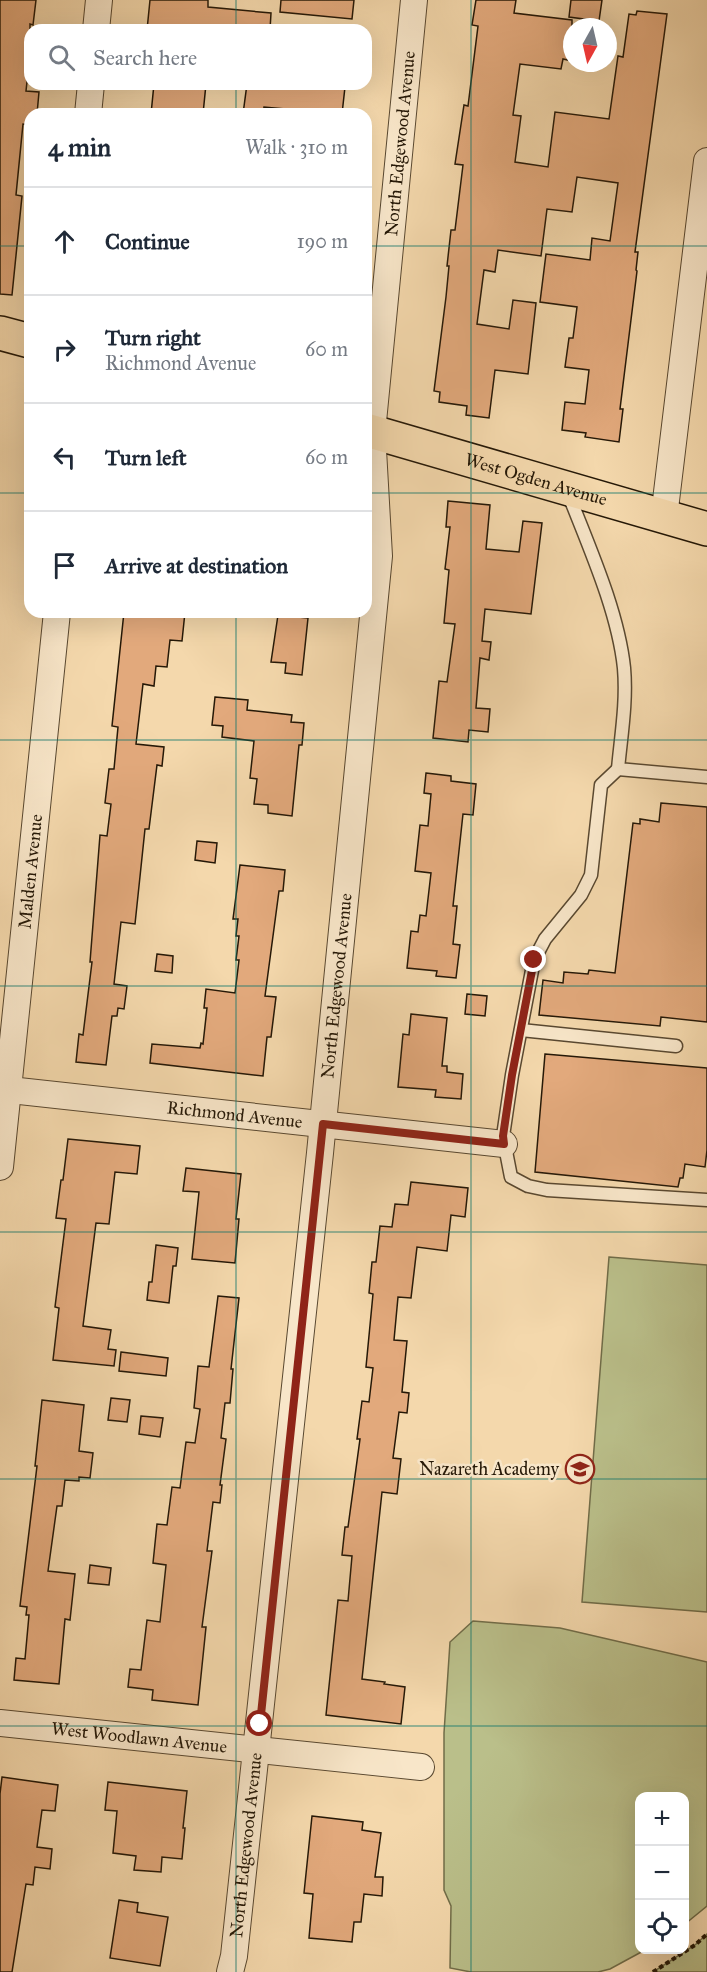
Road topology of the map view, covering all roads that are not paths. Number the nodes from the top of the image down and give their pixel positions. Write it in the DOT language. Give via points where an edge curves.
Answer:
graph roads {
  1 [pos="99,0"];
  2 [pos="414,0"];
  3 [pos="97,24"];
  4 [pos="90,90"];
  5 [pos="89,108"];
  6 [pos="707,161"];
  7 [pos="0,333"];
  8 [pos="24,339"];
  9 [pos="372,402"];
  10 [pos="372,432"];
  11 [pos="372,468"];
  12 [pos="565,486"];
  13 [pos="664,517"];
  14 [pos="707,529"];
  15 [pos="56,618"];
  16 [pos="618,769"];
  17 [pos="707,777"];
  18 [pos="521,1030"];
  19 [pos="676,1046"];
  20 [pos="4,1089"];
  21 [pos="323,1124"];
  22 [pos="504,1144"];
  23 [pos="0,1167"];
  24 [pos="707,1200"];
  25 [pos="0,1723"];
  26 [pos="257,1749"];
  27 [pos="421,1767"];
  28 [pos="230,1972"];
  1 -- 3 [label="street"];
  2 -- 9 [label="street, North Edgewood Avenue"];
  4 -- 5 [label="street"];
  6 -- 13 [label="street"];
  7 -- 8 [label="main road"];
  10 -- 12 [label="main road, West Ogden Avenue"];
  11 -- 21 [label="street, North Edgewood Avenue" via="379,556"];
  12 -- 13 [label="main road, West Ogden Avenue"];
  12 -- 16 [label="lane" via="609,606 624,667"];
  13 -- 14 [label="main road, West Ogden Avenue"];
  15 -- 20 [label="street, Malden Avenue"];
  16 -- 17 [label="lane"];
  16 -- 18 [label="lane" via="601,785 591,875 534,960"];
  18 -- 19 [label="lane"];
  18 -- 22 [label="lane"];
  20 -- 21 [label="street, Richmond Avenue"];
  20 -- 23 [label="street, Malden Avenue"];
  21 -- 22 [label="street, Richmond Avenue"];
  21 -- 26 [label="street, North Edgewood Avenue"];
  22 -- 24 [label="lane" via="511,1177 528,1186"];
  25 -- 26 [label="street, West Woodlawn Avenue"];
  26 -- 27 [label="street, West Woodlawn Avenue"];
  26 -- 28 [label="street, North Edgewood Avenue"];
}
